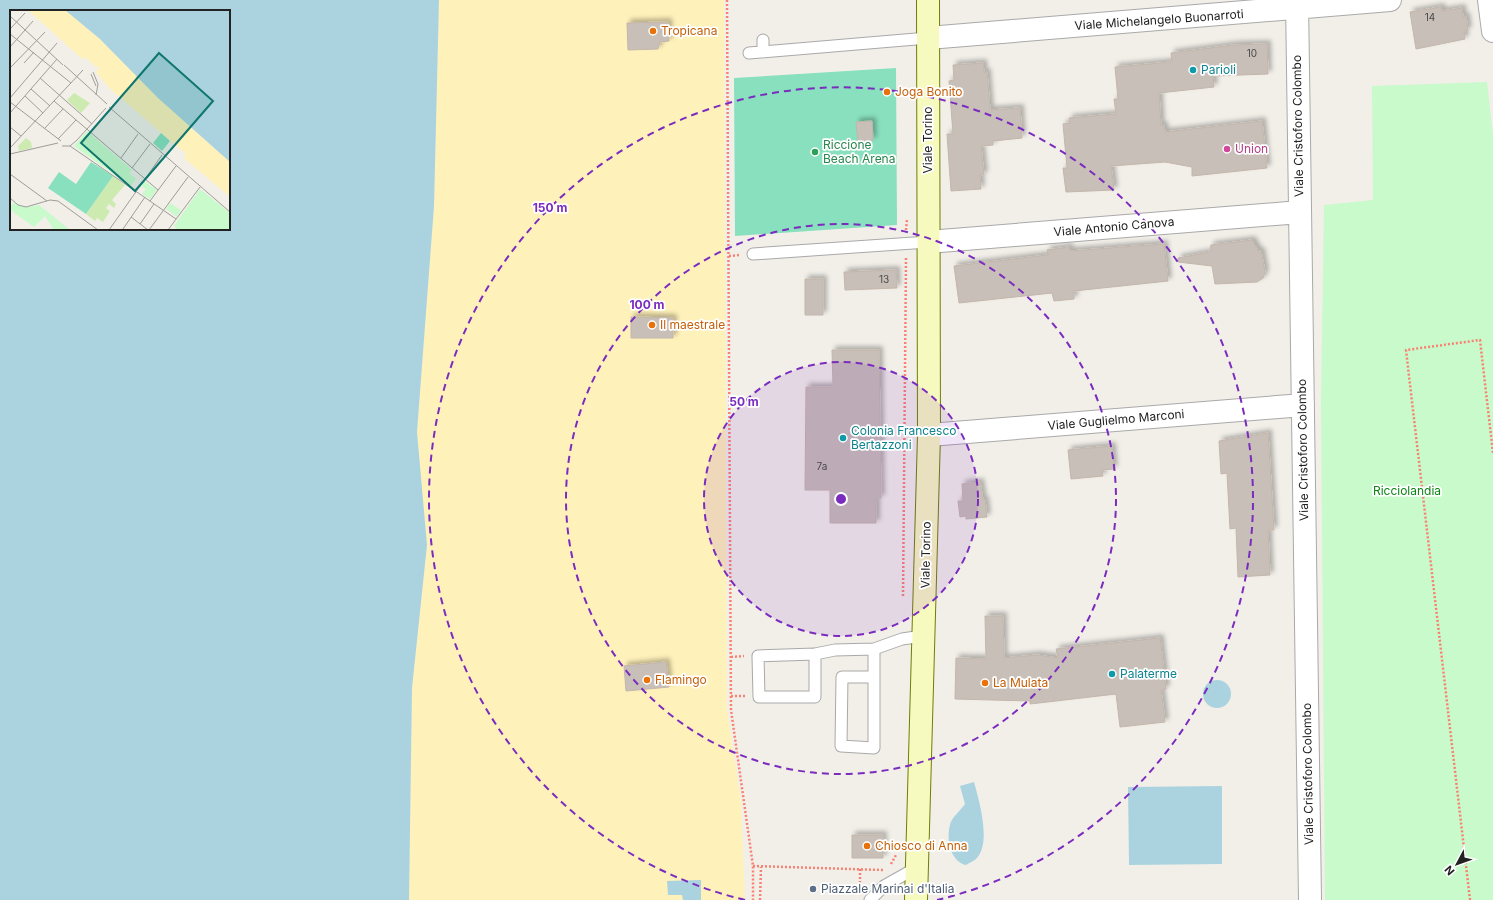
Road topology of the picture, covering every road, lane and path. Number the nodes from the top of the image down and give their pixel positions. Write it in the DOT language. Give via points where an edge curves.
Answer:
graph roads {
  1 [pos="728,0"];
  2 [pos="928,0"];
  3 [pos="1390,0"];
  4 [pos="1489,0"];
  5 [pos="1297,4"];
  6 [pos="1493,31"];
  7 [pos="928,38"];
  8 [pos="763,40"];
  9 [pos="763,52"];
  10 [pos="749,53"];
  11 [pos="907,212"];
  12 [pos="1300,212"];
  13 [pos="928,242"];
  14 [pos="906,243"];
  15 [pos="753,254"];
  16 [pos="1302,405"];
  17 [pos="929,434"];
  18 [pos="1493,453"];
  19 [pos="902,600"];
  20 [pos="923,636"];
  21 [pos="874,649"];
  22 [pos="815,654"];
  23 [pos="873,677"];
  24 [pos="896,852"];
  25 [pos="753,866"];
  26 [pos="761,866"];
  27 [pos="916,868"];
  28 [pos="860,869"];
  29 [pos="860,892"];
  30 [pos="753,900"];
  31 [pos="760,900"];
  32 [pos="870,900"];
  33 [pos="916,900"];
  34 [pos="928,900"];
  35 [pos="1310,900"];
  36 [pos="1470,900"];
  1 -- 25 [label="path" via="731,710"];
  2 -- 7 [label="street, Viale Torino"];
  3 -- 5 [label="street, Viale Michelangelo Buonarroti"];
  4 -- 6 [label="street"];
  5 -- 7 [label="street, Viale Michelangelo Buonarroti"];
  5 -- 12 [label="street, Viale Cristoforo Colombo"];
  7 -- 9 [label="lane"];
  7 -- 13 [label="street, Viale Torino"];
  8 -- 9 [label="lane"];
  9 -- 10 [label="lane"];
  11 -- 14 [label="path"];
  12 -- 13 [label="street, Viale Antonio Canova"];
  12 -- 16 [label="street, Viale Cristoforo Colombo"];
  13 -- 14 [label="lane"];
  13 -- 17 [label="street, Viale Torino"];
  14 -- 15 [label="lane"];
  14 -- 19 [label="path"];
  16 -- 17 [label="street, Viale Guglielmo Marconi"];
  16 -- 35 [label="street, Viale Cristoforo Colombo"];
  17 -- 20 [label="street, Viale Torino"];
  18 -- 36 [label="path" via="1480,340 1406,350"];
  20 -- 21 [label="lane" via="902,639"];
  20 -- 27 [label="street, Viale Torino"];
  21 -- 22 [label="lane" via="835,650"];
  21 -- 23 [label="lane"];
  22 -- 22 [label="lane" via="758,656 759,697 815,697"];
  23 -- 23 [label="lane" via="874,748 841,746 842,677"];
  24 -- 28 [label="path" via="887,870"];
  25 -- 26 [label="path"];
  25 -- 30 [label="path"];
  26 -- 28 [label="path"];
  26 -- 31 [label="path"];
  27 -- 32 [label="lane" via="884,886"];
  27 -- 33 [label="street, Viale Torino"];
  27 -- 34 [label="street, Viale Torino"];
  28 -- 29 [label="path"];
}
